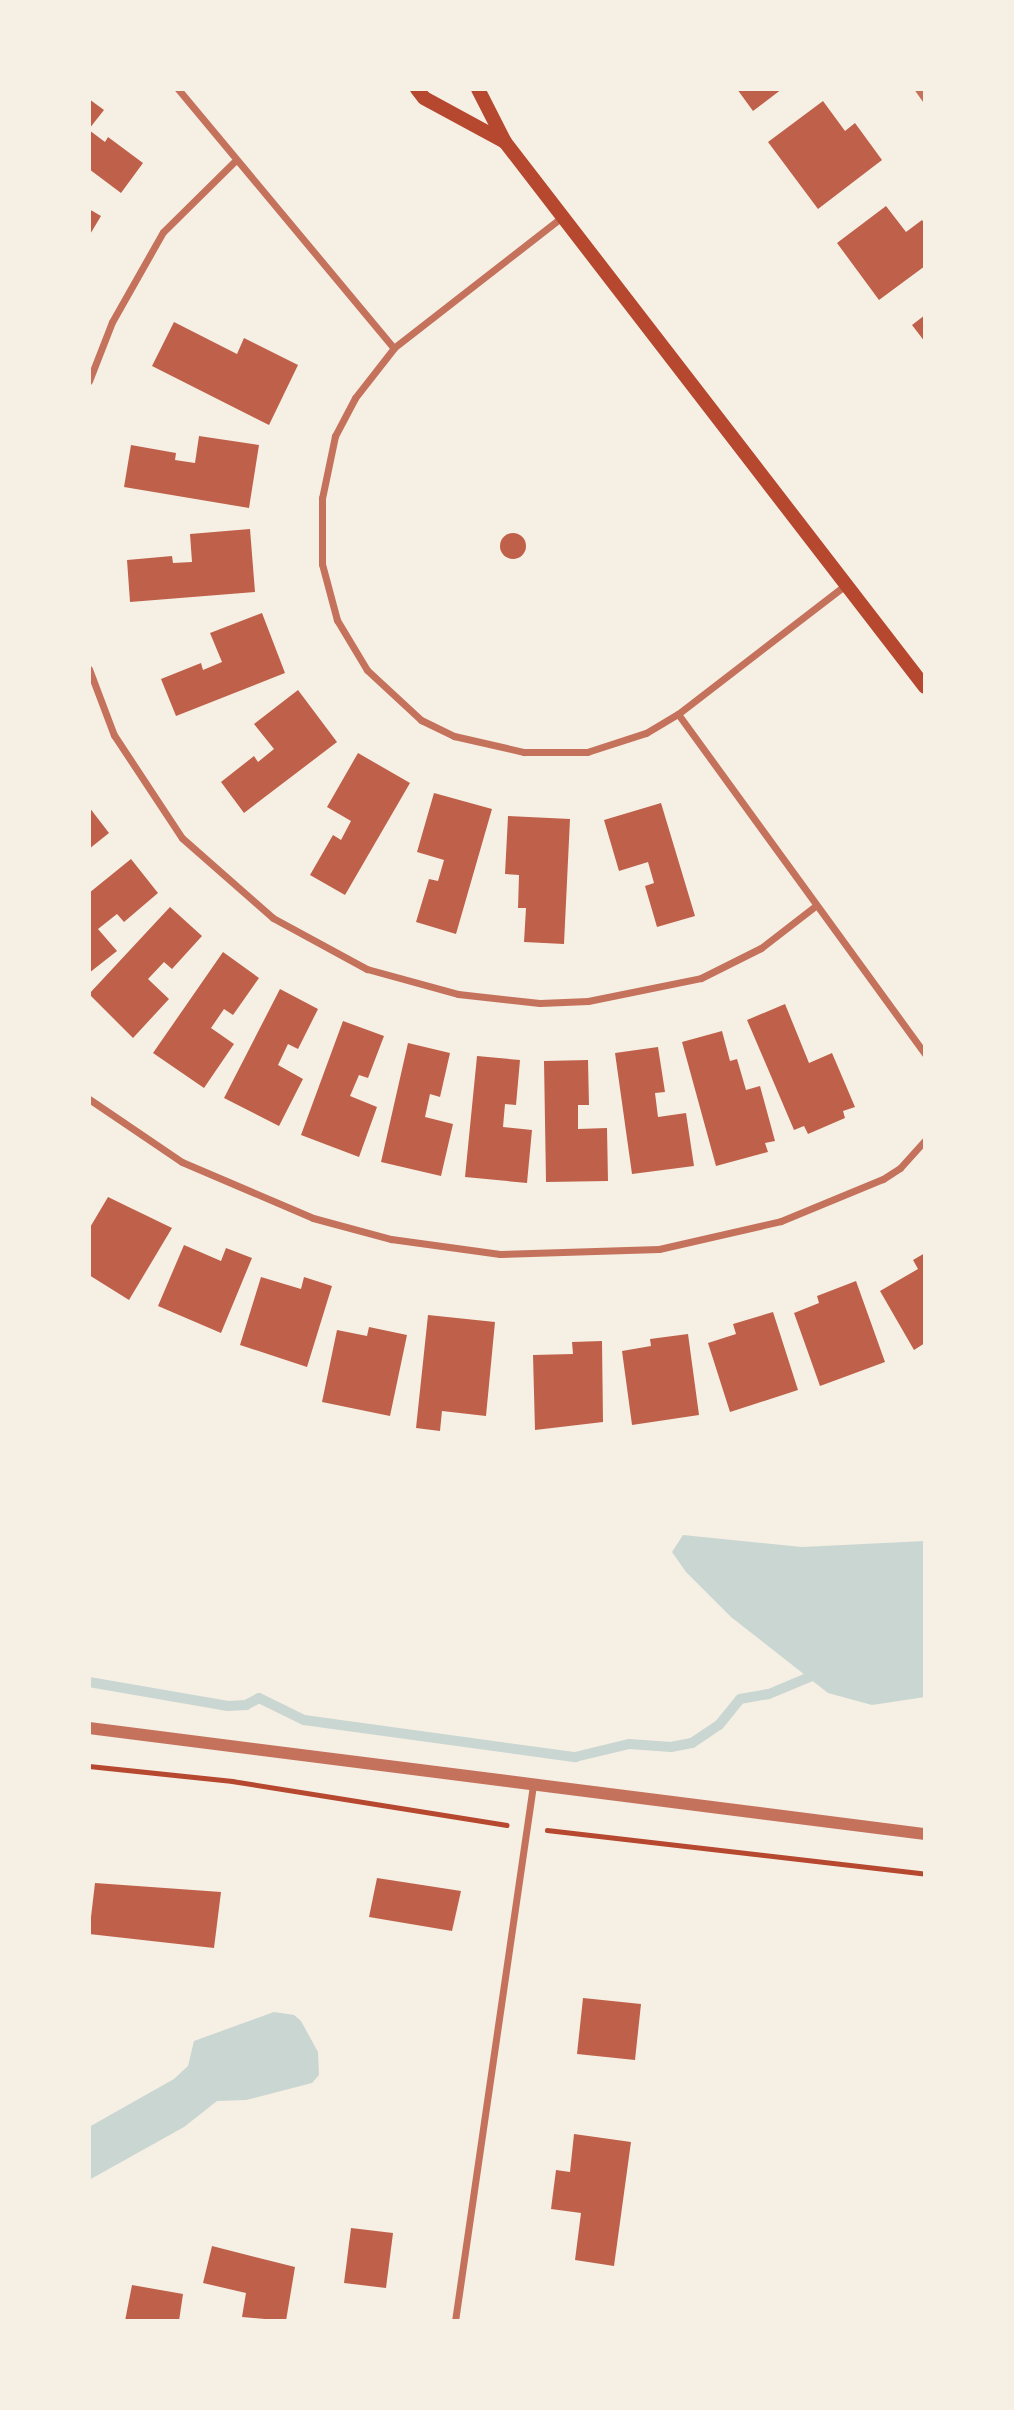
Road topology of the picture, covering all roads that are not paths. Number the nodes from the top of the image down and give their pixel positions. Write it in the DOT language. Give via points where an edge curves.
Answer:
graph roads {
  1 [pos="178,89"];
  2 [pos="417,89"];
  3 [pos="478,89"];
  4 [pos="918,89"];
  5 [pos="925,100"];
  6 [pos="505,142"];
  7 [pos="235,161"];
  8 [pos="562,218"];
  9 [pos="394,348"];
  10 [pos="89,381"];
  11 [pos="844,586"];
  12 [pos="89,669"];
  13 [pos="925,687"];
  14 [pos="678,714"];
  15 [pos="814,907"];
  16 [pos="925,1054"];
  17 [pos="89,1098"];
  18 [pos="925,1140"];
  19 [pos="89,1728"];
  20 [pos="533,1785"];
  21 [pos="925,1834"];
  22 [pos="455,2321"];
  1 -- 7 [label="street"];
  2 -- 6 [label="main road" via="424,98"];
  3 -- 6 [label="main road"];
  4 -- 5 [label="street"];
  6 -- 8 [label="main road"];
  7 -- 9 [label="street"];
  7 -- 10 [label="street" via="163,232 111,322"];
  8 -- 9 [label="street"];
  8 -- 11 [label="main road"];
  9 -- 14 [label="street" via="344,416 326,467 322,498 322,564 330,601 344,636 368,670 421,720 454,736 524,752 587,752 617,744"];
  11 -- 13 [label="main road"];
  11 -- 14 [label="street"];
  12 -- 15 [label="street" via="114,735 139,780 182,838 273,918 367,969 471,996 540,1003 599,1000 701,978 761,948"];
  14 -- 15 [label="street"];
  15 -- 16 [label="street"];
  17 -- 18 [label="street" via="182,1162 313,1218 391,1239 500,1254 659,1249 781,1221 883,1179 900,1168"];
  19 -- 20 [label="street"];
  20 -- 21 [label="street"];
  20 -- 22 [label="street"];
}
